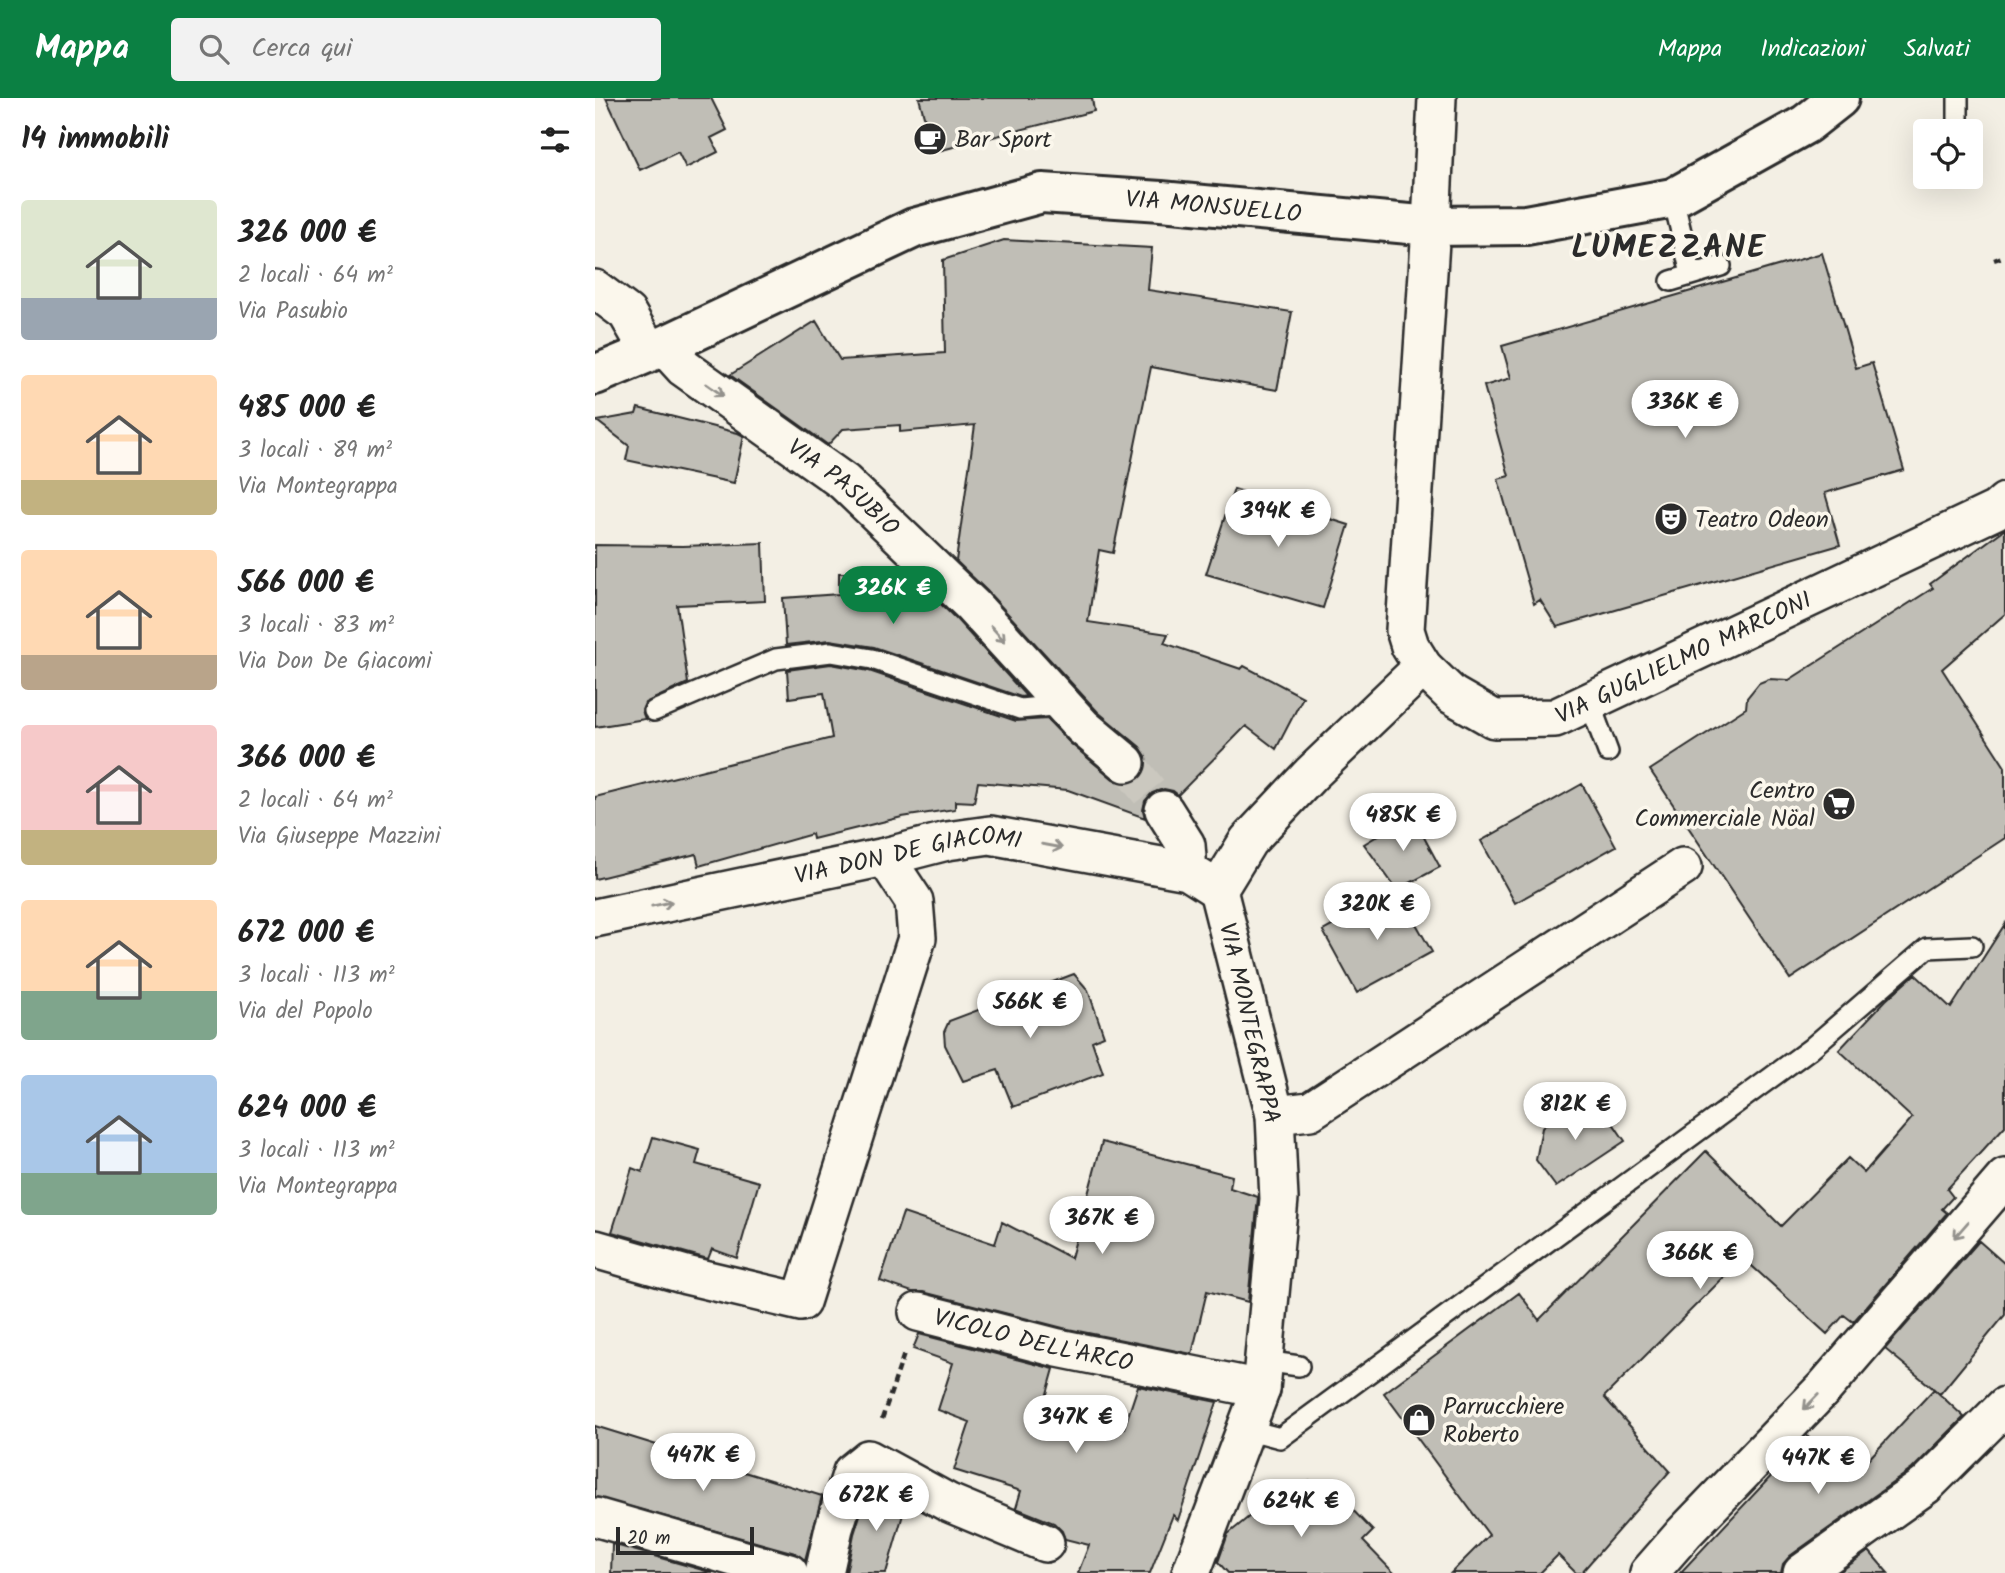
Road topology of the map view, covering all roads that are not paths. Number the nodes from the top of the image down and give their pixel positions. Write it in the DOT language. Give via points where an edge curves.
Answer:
graph roads {
  1 [pos="1437,98"];
  2 [pos="1839,98"];
  3 [pos="1958,98"];
  4 [pos="1958,119"];
  5 [pos="1673,198"];
  6 [pos="1431,226"];
  7 [pos="1721,266"];
  8 [pos="1691,274"];
  9 [pos="1671,281"];
  10 [pos="595,289"];
  11 [pos="657,348"];
  12 [pos="595,375"];
  13 [pos="2005,502"];
  14 [pos="1423,667"];
  15 [pos="1589,701"];
  16 [pos="1063,705"];
  17 [pos="654,711"];
  18 [pos="1608,752"];
  19 [pos="1126,763"];
  20 [pos="1164,810"];
  21 [pos="885,858"];
  22 [pos="1683,867"];
  23 [pos="1188,871"];
  24 [pos="1218,890"];
  25 [pos="595,918"];
  26 [pos="1972,946"];
  27 [pos="1275,1115"];
  28 [pos="2005,1178"];
  29 [pos="595,1249"];
  30 [pos="918,1312"];
  31 [pos="1274,1372"];
  32 [pos="2005,1406"];
  33 [pos="1246,1429"];
  34 [pos="595,1517"];
  35 [pos="1045,1543"];
  36 [pos="789,1573"];
  37 [pos="824,1573"];
  38 [pos="1191,1573"];
  39 [pos="1649,1573"];
  40 [pos="1802,1573"];
  1 -- 6 [label="street, VIA GUGLIELMO MARCONI"];
  2 -- 5 [label="main road, VIA MONSUELLO" via="1807,124"];
  3 -- 4 [label="lane"];
  5 -- 6 [label="main road, VIA MONSUELLO" via="1526,225"];
  5 -- 8 [label="lane"];
  6 -- 11 [label="main road, VIA MONSUELLO" via="1042,193 914,228"];
  6 -- 14 [label="street, VIA GUGLIELMO MARCONI" via="1405,630"];
  7 -- 8 [label="lane"];
  8 -- 9 [label="lane"];
  10 -- 11 [label="street, VIA PASUBIO" via="627,313"];
  11 -- 12 [label="main road, VIA MONSUELLO"];
  11 -- 16 [label="street, VIA PASUBIO, one-way" via="844,482 972,605"];
  13 -- 15 [label="street, VIA GUGLIELMO MARCONI"];
  14 -- 15 [label="street, VIA GUGLIELMO MARCONI" via="1452,695 1494,719 1555,718"];
  14 -- 24 [label="street, VIA MONTEGRAPPA" via="1248,841"];
  15 -- 18 [label="lane"];
  16 -- 17 [label="lane" via="1020,709 872,659 831,652 776,659"];
  16 -- 19 [label="street, VIA PASUBIO"];
  20 -- 23 [label="street" via="1186,845"];
  21 -- 23 [label="street, VIA DON DE GIACOMI, one-way" via="991,835"];
  25 -- 21 [label="street, VIA DON DE GIACOMI, one-way"];
  21 -- 29 [label="street" via="914,901 917,938 801,1302"];
  22 -- 27 [label="street" via="1310,1111"];
  23 -- 24 [label="street, VIA DON DE GIACOMI"];
  24 -- 27 [label="street, VIA MONTEGRAPPA"];
  26 -- 33 [label="lane" via="1927,948 1810,1049 1280,1438"];
  27 -- 31 [label="street, VIA MONTEGRAPPA" via="1279,1199"];
  28 -- 39 [label="street, one-way" via="1825,1387"];
  30 -- 31 [label="street, VICOLO DELL'ARCO" via="1058,1348"];
  31 -- 33 [label="street, VIA MONTEGRAPPA"];
  32 -- 40 [label="street" via="1926,1485"];
  33 -- 38 [label="street, VIA MONTEGRAPPA"];
  34 -- 36 [label="street"];
  35 -- 37 [label="street" via="947,1502 868,1460 852,1472"];
}
